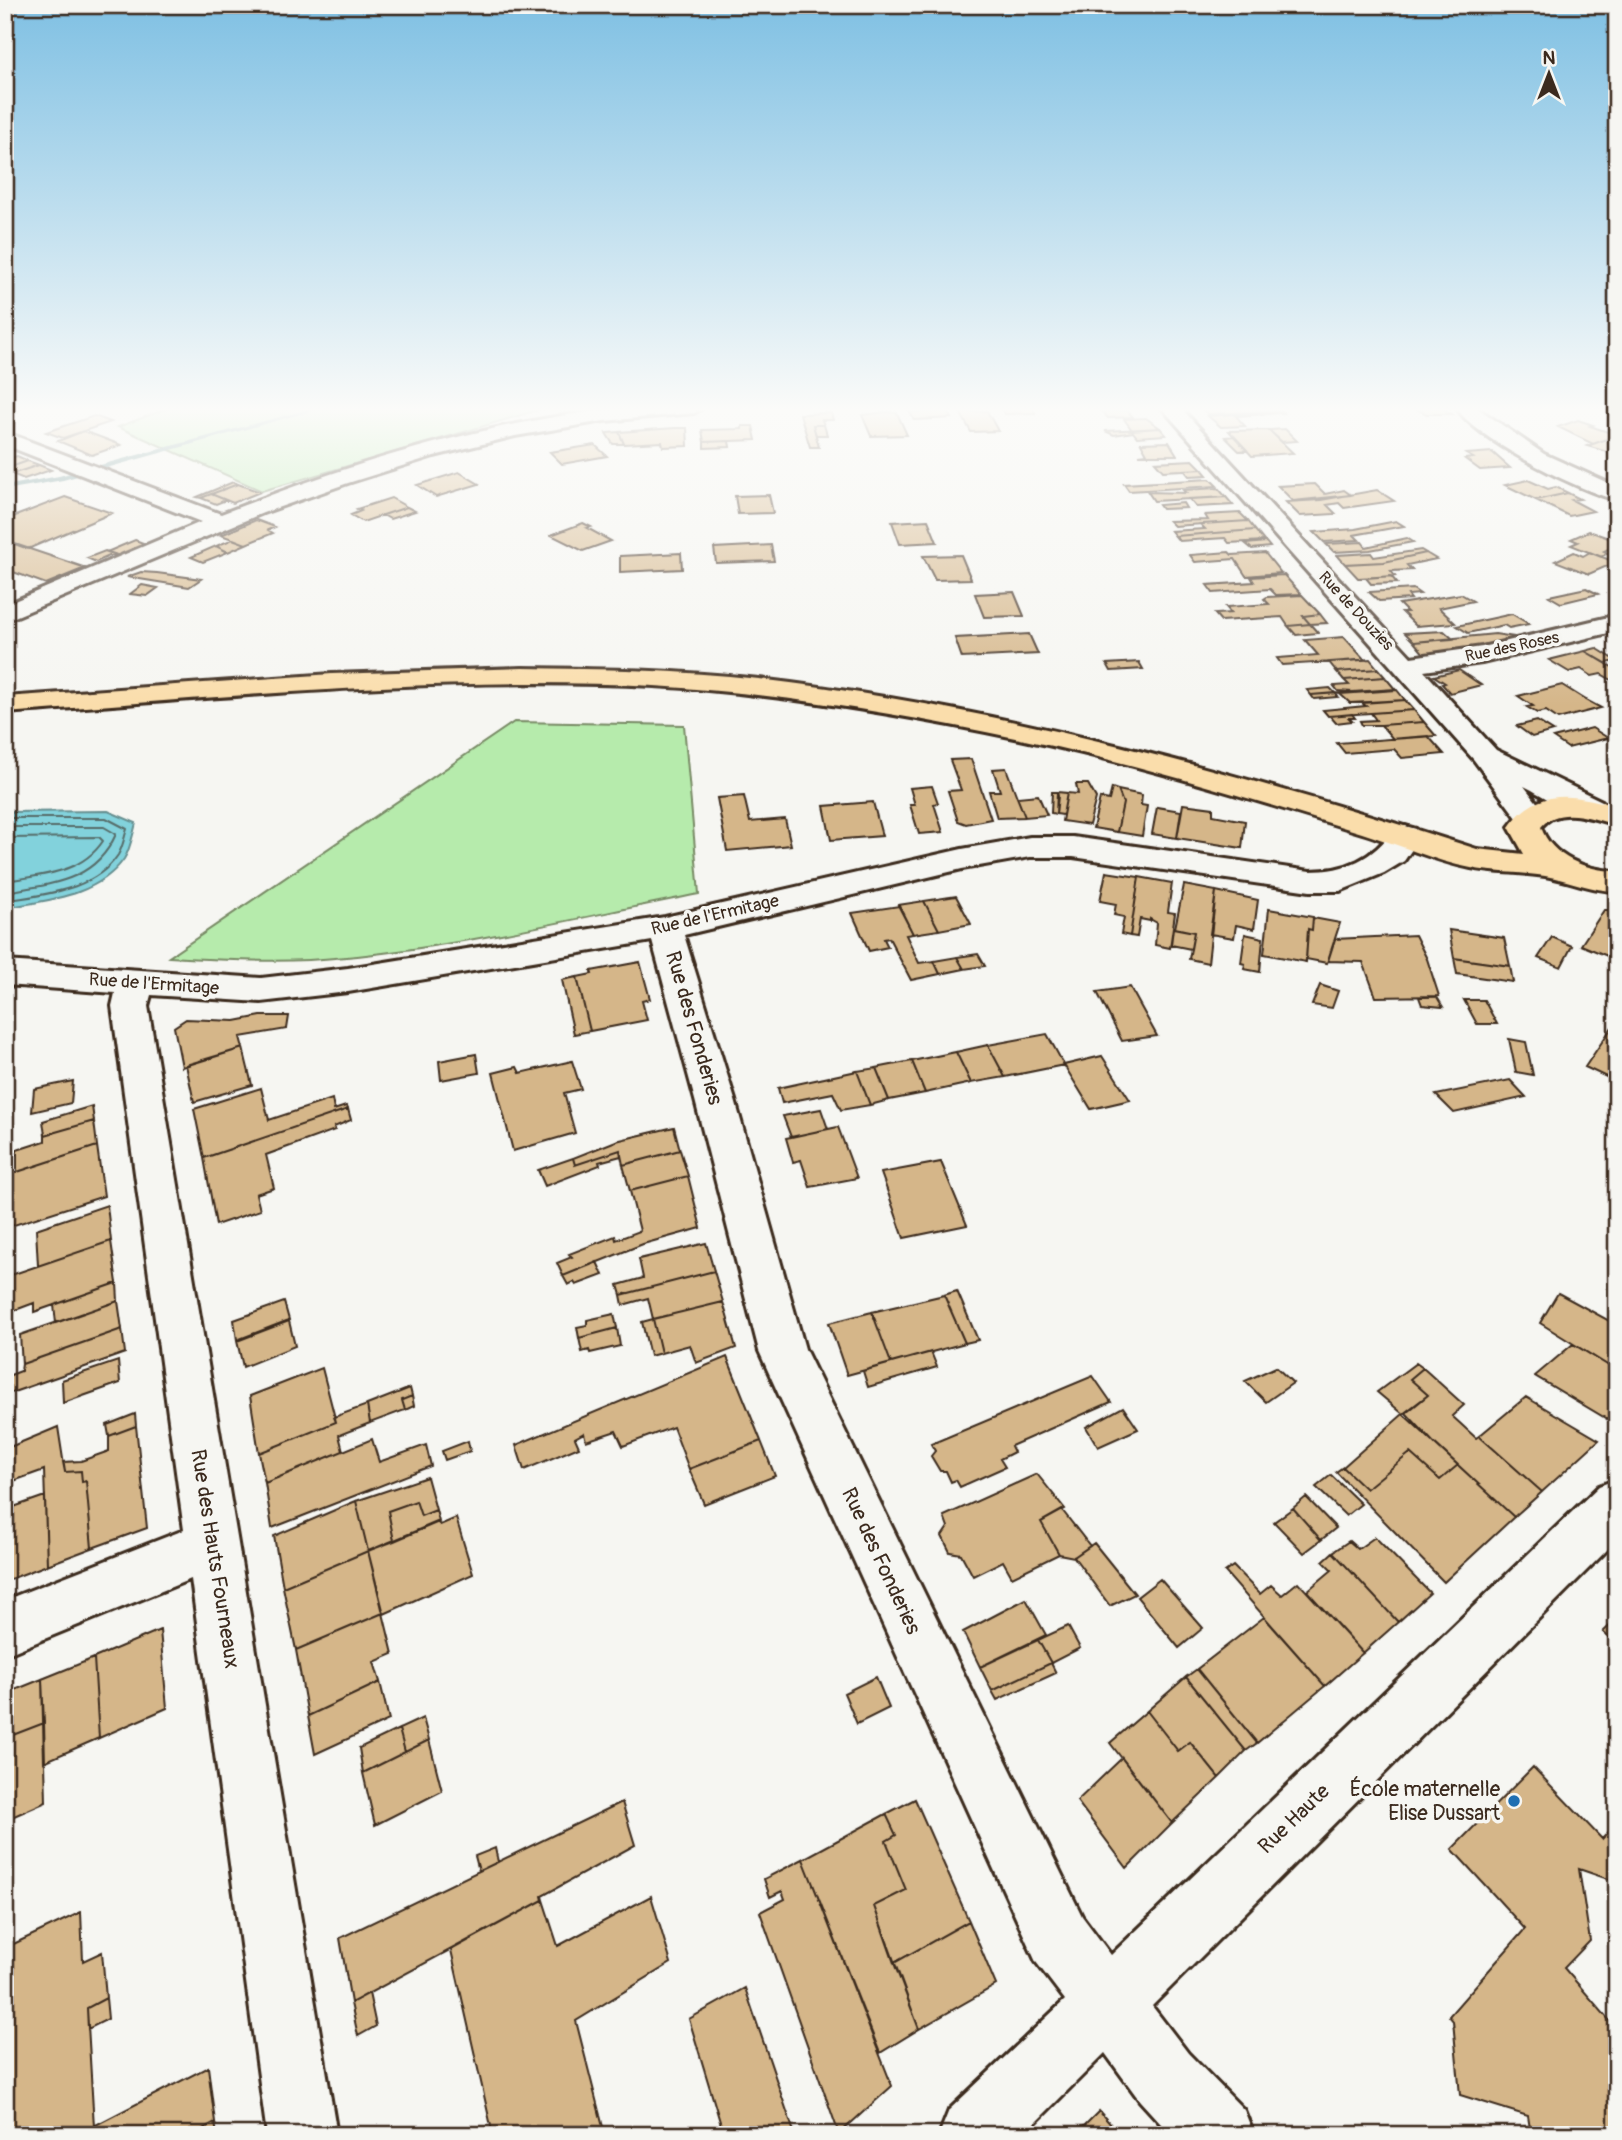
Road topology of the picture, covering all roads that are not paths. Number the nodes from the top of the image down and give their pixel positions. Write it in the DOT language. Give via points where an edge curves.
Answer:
graph roads {
  1 [pos="181,507"];
  2 [pos="259,507"];
  3 [pos="1261,507"];
  4 [pos="220,522"];
  5 [pos="5,614"];
  6 [pos="1617,624"];
  7 [pos="1406,666"];
  8 [pos="5,705"];
  9 [pos="1485,754"];
  10 [pos="1604,812"];
  11 [pos="1528,821"];
  12 [pos="1405,836"];
  13 [pos="1565,869"];
  14 [pos="1612,882"];
  15 [pos="665,928"];
  16 [pos="5,973"];
  17 [pos="135,984"];
  18 [pos="1617,1504"];
  19 [pos="213,1544"];
  20 [pos="5,1628"];
  21 [pos="1107,2006"];
  22 [pos="302,2135"];
  23 [pos="974,2135"];
  24 [pos="1219,2135"];
  1 -- 4 [label="street"];
  2 -- 4 [label="street"];
  3 -- 7 [label="street, Rue de Douzies"];
  4 -- 5 [label="street"];
  6 -- 7 [label="street, Rue des Roses" via="1482,655"];
  7 -- 9 [label="street, Rue de Douzies"];
  8 -- 12 [label="main road" via="319,683 522,676 654,678 758,687 1024,731 1170,767"];
  9 -- 10 [label="street, Rue de Douzies"];
  9 -- 11 [label="street, Rue de Douzies"];
  10 -- 11 [label="main road" via="1556,807"];
  11 -- 12 [label="main road" via="1491,835"];
  11 -- 13 [label="main road" via="1529,841 1535,849"];
  12 -- 13 [label="main road" via="1474,859"];
  12 -- 15 [label="street, Rue de l'Ermitage" via="1393,854 1340,881 1310,881 1073,846 1030,847"];
  13 -- 14 [label="main road"];
  15 -- 17 [label="street, Rue de l'Ermitage" via="261,990"];
  15 -- 21 [label="street, Rue des Fonderies" via="782,1351 1059,1940"];
  16 -- 17 [label="street, Rue de l'Ermitage"];
  17 -- 19 [label="street, Rue des Hauts Fourneaux" via="130,1006"];
  18 -- 21 [label="street, Rue Haute"];
  19 -- 20 [label="street"];
  19 -- 22 [label="street, Rue des Hauts Fourneaux"];
  21 -- 23 [label="street, Rue Haute"];
  21 -- 24 [label="street, Rue des Fonderies" via="1164,2077"];
}
